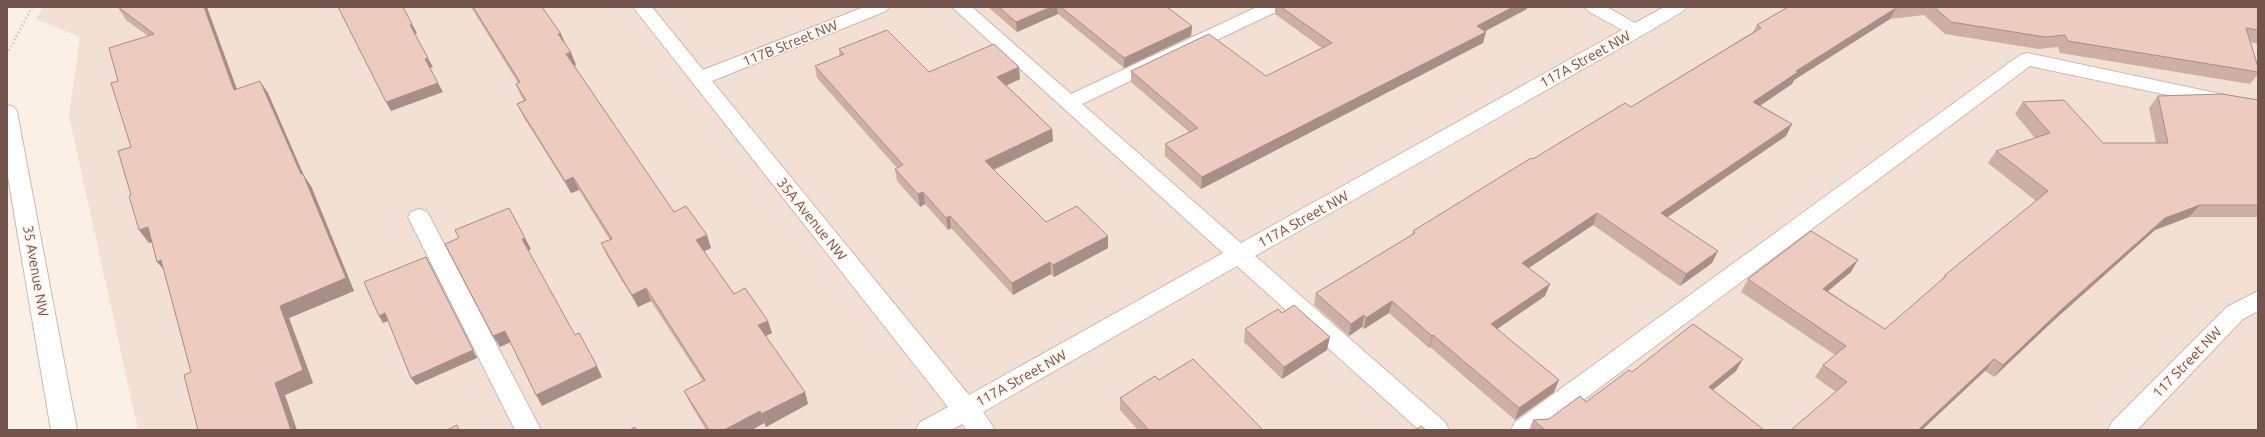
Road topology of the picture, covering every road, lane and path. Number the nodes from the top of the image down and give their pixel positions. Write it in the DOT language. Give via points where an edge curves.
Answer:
graph roads {
  1 [pos="32,7"];
  2 [pos="642,7"];
  3 [pos="880,7"];
  4 [pos="961,7"];
  5 [pos="1272,7"];
  6 [pos="1594,7"];
  7 [pos="1678,7"];
  8 [pos="1636,31"];
  9 [pos="7,54"];
  10 [pos="699,79"];
  11 [pos="1068,102"];
  12 [pos="2258,108"];
  13 [pos="7,112"];
  14 [pos="419,217"];
  15 [pos="1239,255"];
  16 [pos="2258,300"];
  17 [pos="965,409"];
  18 [pos="64,430"];
  19 [pos="528,430"];
  20 [pos="929,430"];
  21 [pos="982,430"];
  22 [pos="1436,430"];
  23 [pos="1524,430"];
  24 [pos="2121,430"];
  1 -- 9 [label="path"];
  2 -- 10 [label="street, 35A Avenue NW"];
  3 -- 10 [label="street, 117B Street NW"];
  4 -- 11 [label="street"];
  5 -- 11 [label="street"];
  6 -- 8 [label="street"];
  7 -- 8 [label="street, 117A Street NW"];
  8 -- 15 [label="street, 117A Street NW"];
  10 -- 17 [label="street, 35A Avenue NW"];
  11 -- 15 [label="street"];
  12 -- 23 [label="street" via="2027,59"];
  13 -- 18 [label="street, 35 Avenue NW"];
  14 -- 19 [label="street"];
  15 -- 17 [label="street, 117A Street NW"];
  15 -- 22 [label="street"];
  16 -- 24 [label="street, 117 Street NW" via="2235,313"];
  17 -- 20 [label="street, 117A Street NW"];
  17 -- 21 [label="street, 35A Avenue NW"];
}
